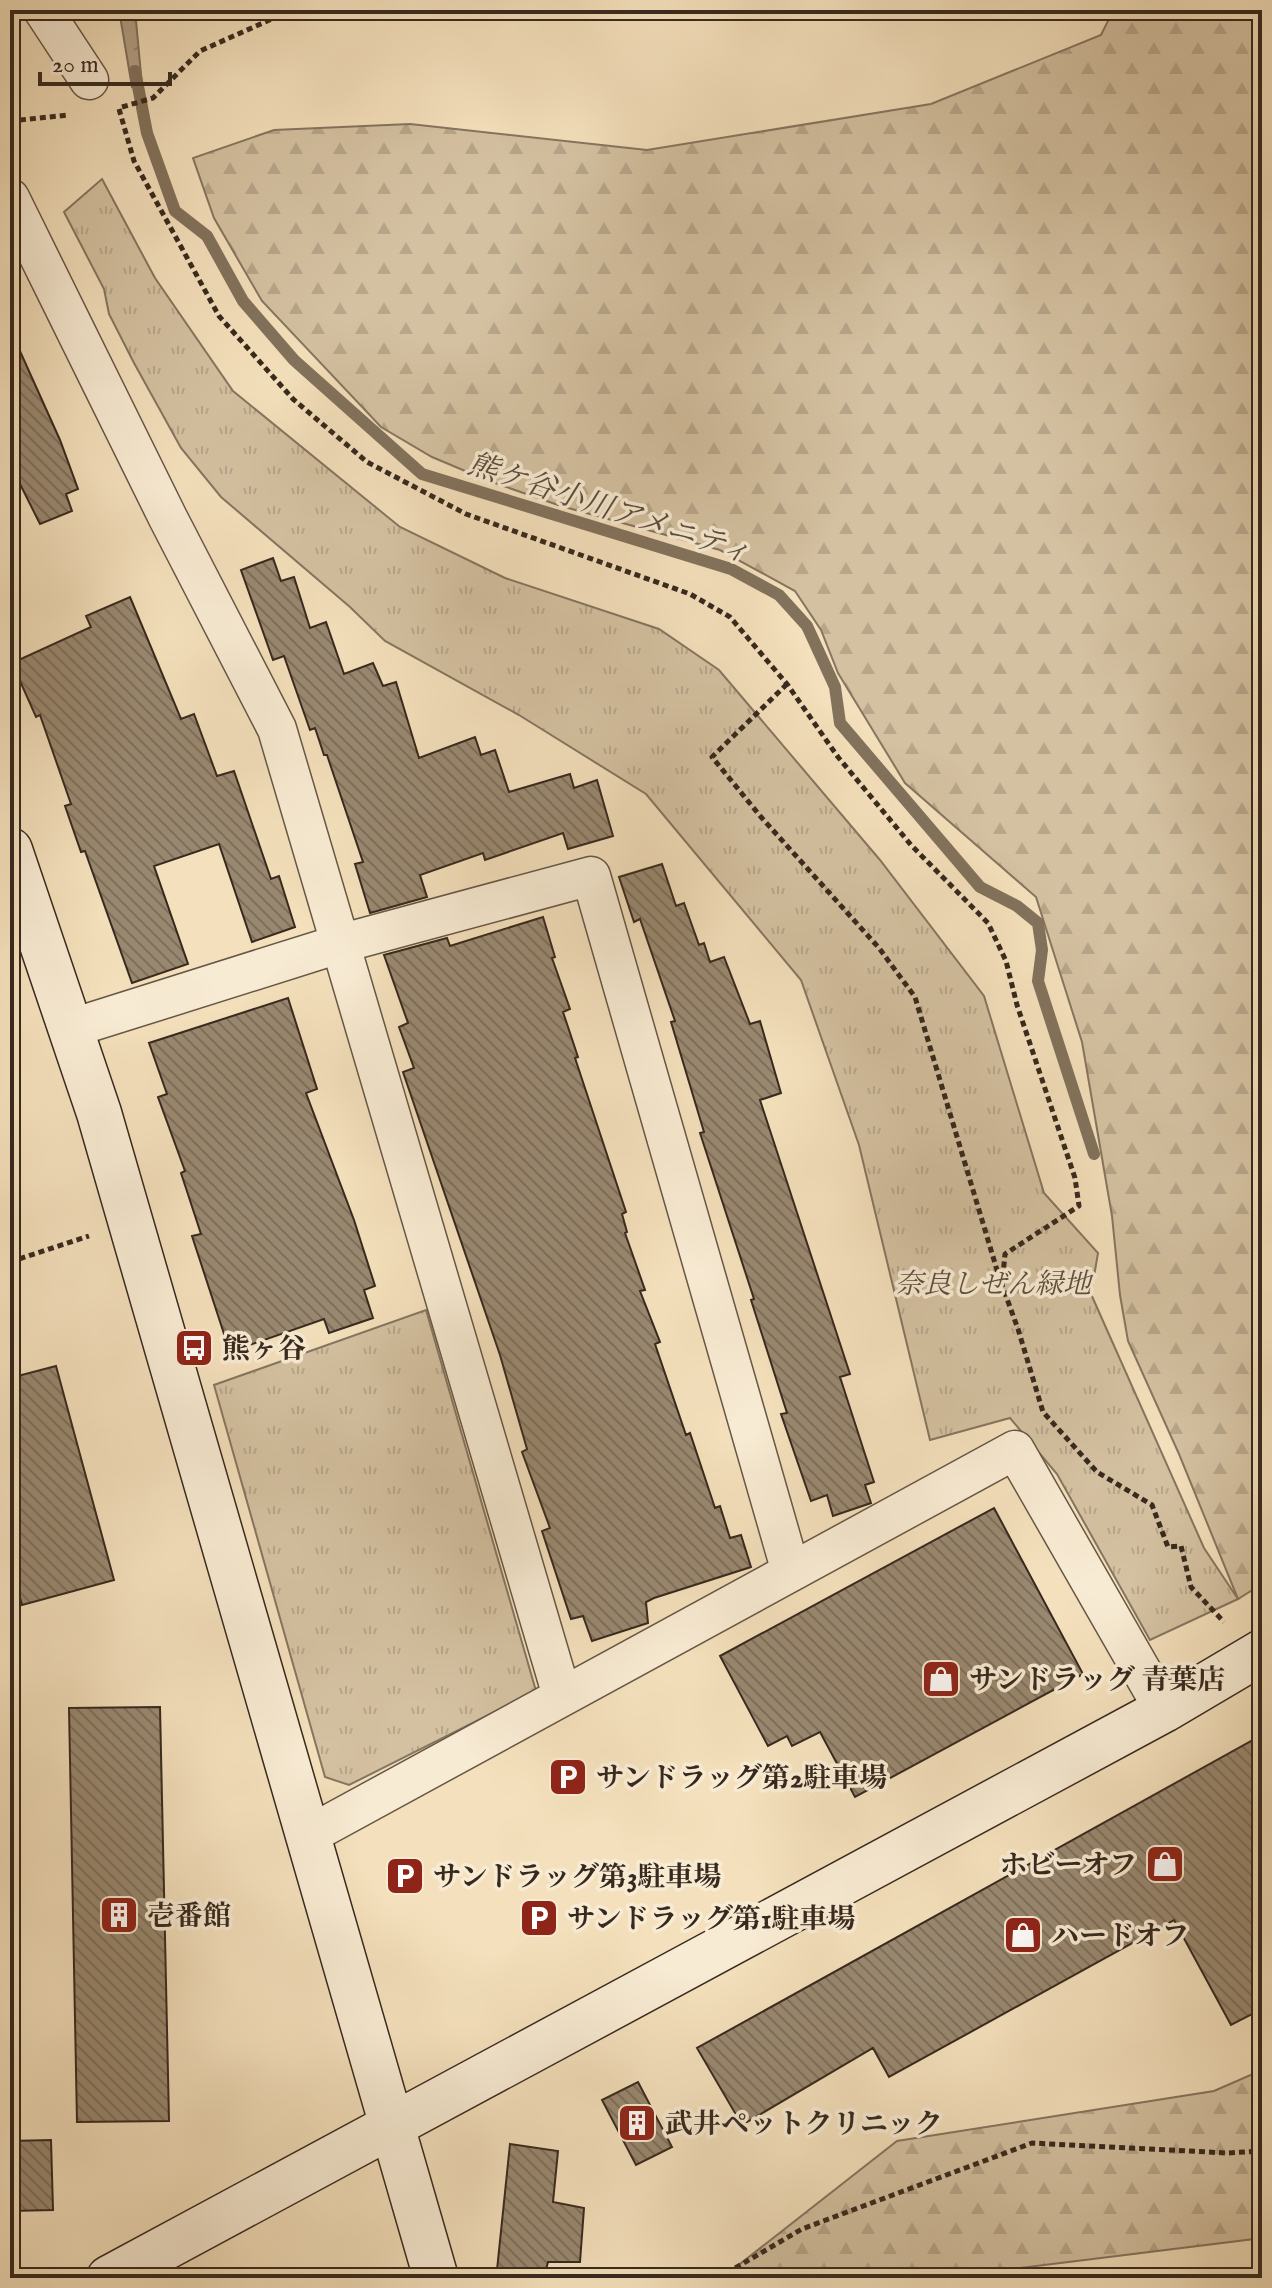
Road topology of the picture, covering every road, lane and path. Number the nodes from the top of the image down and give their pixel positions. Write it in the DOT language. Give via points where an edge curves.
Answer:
graph roads {
  1 [pos="43,10"];
  2 [pos="368,10"];
  3 [pos="486,10"];
  4 [pos="650,10"];
  5 [pos="732,15"];
  6 [pos="89,80"];
  7 [pos="73,115"];
  8 [pos="10,121"];
  9 [pos="10,198"];
  10 [pos="787,684"];
  11 [pos="10,850"];
  12 [pos="339,944"];
  13 [pos="72,1028"];
  14 [pos="96,1234"];
  15 [pos="10,1262"];
  16 [pos="1002,1285"];
  17 [pos="791,1572"];
  18 [pos="1228,1626"];
  19 [pos="1262,1652"];
  20 [pos="562,1696"];
  21 [pos="1164,1710"];
  22 [pos="307,1836"];
  23 [pos="391,2126"];
  24 [pos="1262,2151"];
  25 [pos="109,2278"];
  26 [pos="436,2278"];
  27 [pos="718,2278"];
  1 -- 6 [label="street"];
  2 -- 10 [label="path" via="283,14 200,51 153,98 122,107 134,161 219,316 304,408 367,462 466,514 690,594 730,617"];
  3 -- 4 [label="path" via="559,18"];
  4 -- 5 [label="path"];
  7 -- 8 [label="path"];
  9 -- 12 [label="street" via="277,729"];
  10 -- 16 [label="path" via="712,757 879,948 915,997"];
  10 -- 16 [label="path" via="838,757 911,845 988,923 1006,961 1075,1178 1079,1206 1005,1254"];
  11 -- 13 [label="street"];
  12 -- 13 [label="street"];
  12 -- 17 [label="street" via="591,876"];
  12 -- 20 [label="street"];
  13 -- 22 [label="street"];
  14 -- 15 [label="path"];
  16 -- 18 [label="path" via="1043,1412 1097,1472 1152,1505 1168,1547 1181,1546 1191,1587"];
  17 -- 20 [label="street"];
  17 -- 21 [label="street" via="1015,1450"];
  19 -- 21 [label="street"];
  20 -- 22 [label="street"];
  21 -- 23 [label="street"];
  22 -- 23 [label="street"];
  23 -- 25 [label="street"];
  23 -- 26 [label="street"];
  24 -- 27 [label="path" via="1032,2143 802,2229"];
}
